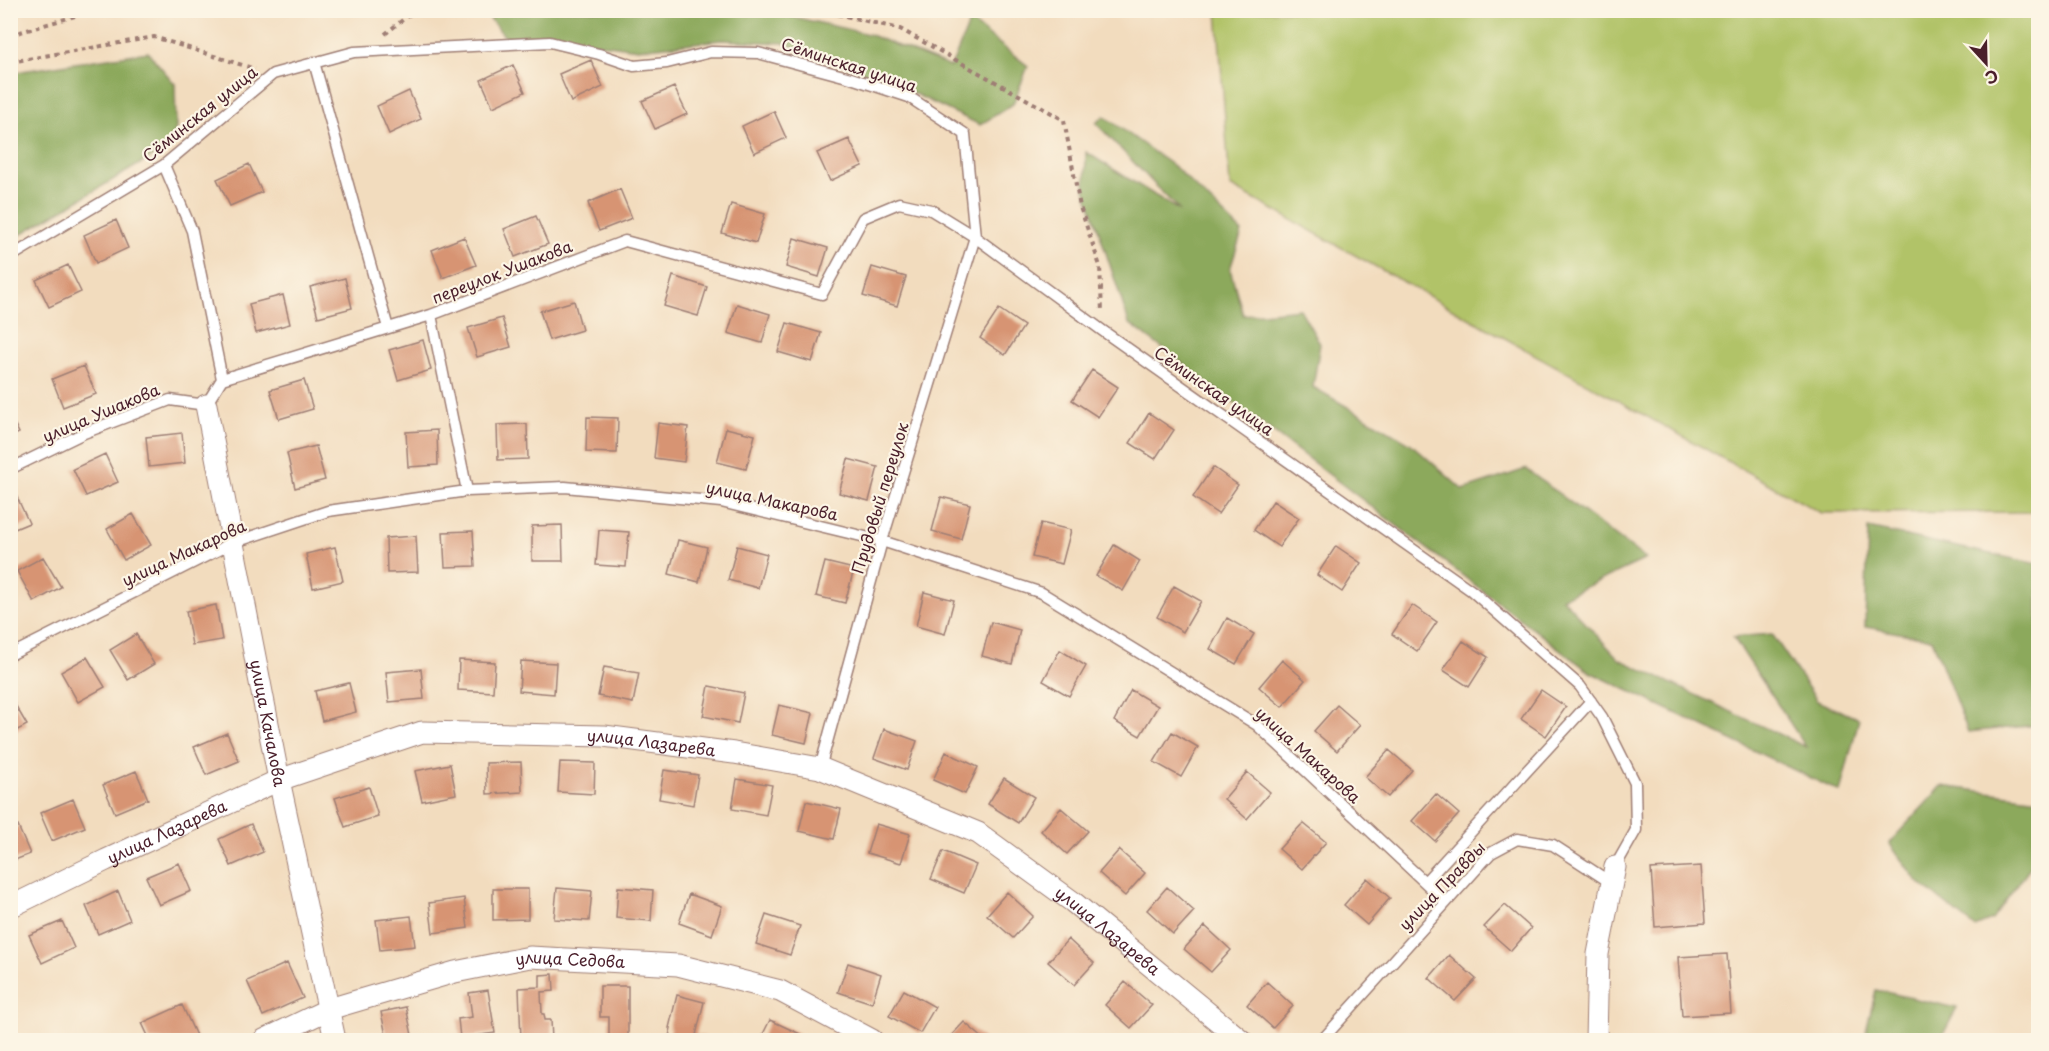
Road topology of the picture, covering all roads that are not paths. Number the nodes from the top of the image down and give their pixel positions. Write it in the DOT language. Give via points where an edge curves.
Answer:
graph roads {
  1 [pos="314,62"];
  2 [pos="164,165"];
  3 [pos="975,237"];
  4 [pos="10,257"];
  5 [pos="431,315"];
  6 [pos="388,328"];
  7 [pos="222,379"];
  8 [pos="206,405"];
  9 [pos="10,469"];
  10 [pos="467,491"];
  11 [pos="882,541"];
  12 [pos="232,543"];
  13 [pos="10,655"];
  14 [pos="1591,701"];
  15 [pos="820,768"];
  16 [pos="279,780"];
  17 [pos="1614,875"];
  18 [pos="1425,882"];
  19 [pos="1446,902"];
  20 [pos="10,907"];
  21 [pos="329,1009"];
  22 [pos="264,1041"];
  23 [pos="335,1041"];
  24 [pos="872,1041"];
  25 [pos="1241,1041"];
  26 [pos="1322,1041"];
  27 [pos="1596,1041"];
  1 -- 2 [label="lane, Сёминская улица" via="273,74"];
  1 -- 3 [label="lane, Сёминская улица" via="362,51 550,42 634,66 667,63 711,51 758,53 909,96 965,134"];
  1 -- 6 [label="lane"];
  2 -- 4 [label="lane, Сёминская улица"];
  2 -- 7 [label="lane" via="192,231"];
  3 -- 5 [label="lane, переулок Ушакова" via="931,210 899,203 863,218 822,294 625,241"];
  3 -- 11 [label="lane, Прудовый переулок"];
  3 -- 14 [label="lane, Сёминская улица" via="1472,591 1580,686"];
  5 -- 6 [label="lane, переулок Ушакова"];
  5 -- 10 [label="lane"];
  6 -- 7 [label="lane, переулок Ушакова"];
  7 -- 8 [label="lane"];
  8 -- 9 [label="lane, улица Ушакова" via="170,400 84,433"];
  8 -- 12 [label="street, улица Качалова"];
  10 -- 11 [label="lane, улица Макарова" via="565,487 721,502"];
  10 -- 12 [label="lane, улица Макарова" via="328,511"];
  11 -- 15 [label="lane, Прудовый переулок"];
  11 -- 18 [label="lane, улица Макарова" via="1042,593 1257,725"];
  12 -- 13 [label="lane, улица Макарова"];
  12 -- 16 [label="street, улица Качалова"];
  14 -- 17 [label="lane, Сёминская улица" via="1635,783 1636,830"];
  14 -- 18 [label="lane"];
  15 -- 16 [label="street, улица Лазарева" via="604,736 422,732"];
  15 -- 25 [label="street, улица Лазарева" via="978,832 1073,902"];
  16 -- 20 [label="street, улица Лазарева"];
  16 -- 21 [label="street, улица Качалова"];
  17 -- 19 [label="lane, улица Правды" via="1552,845 1517,839 1491,853"];
  17 -- 27 [label="street" via="1598,954"];
  18 -- 19 [label="lane, улица Макарова"];
  19 -- 26 [label="lane, улица Правды"];
  21 -- 22 [label="street, улица Седова"];
  21 -- 23 [label="street, улица Качалова"];
  21 -- 24 [label="street, улица Седова" via="455,972 530,957 678,965 780,991"];
}
